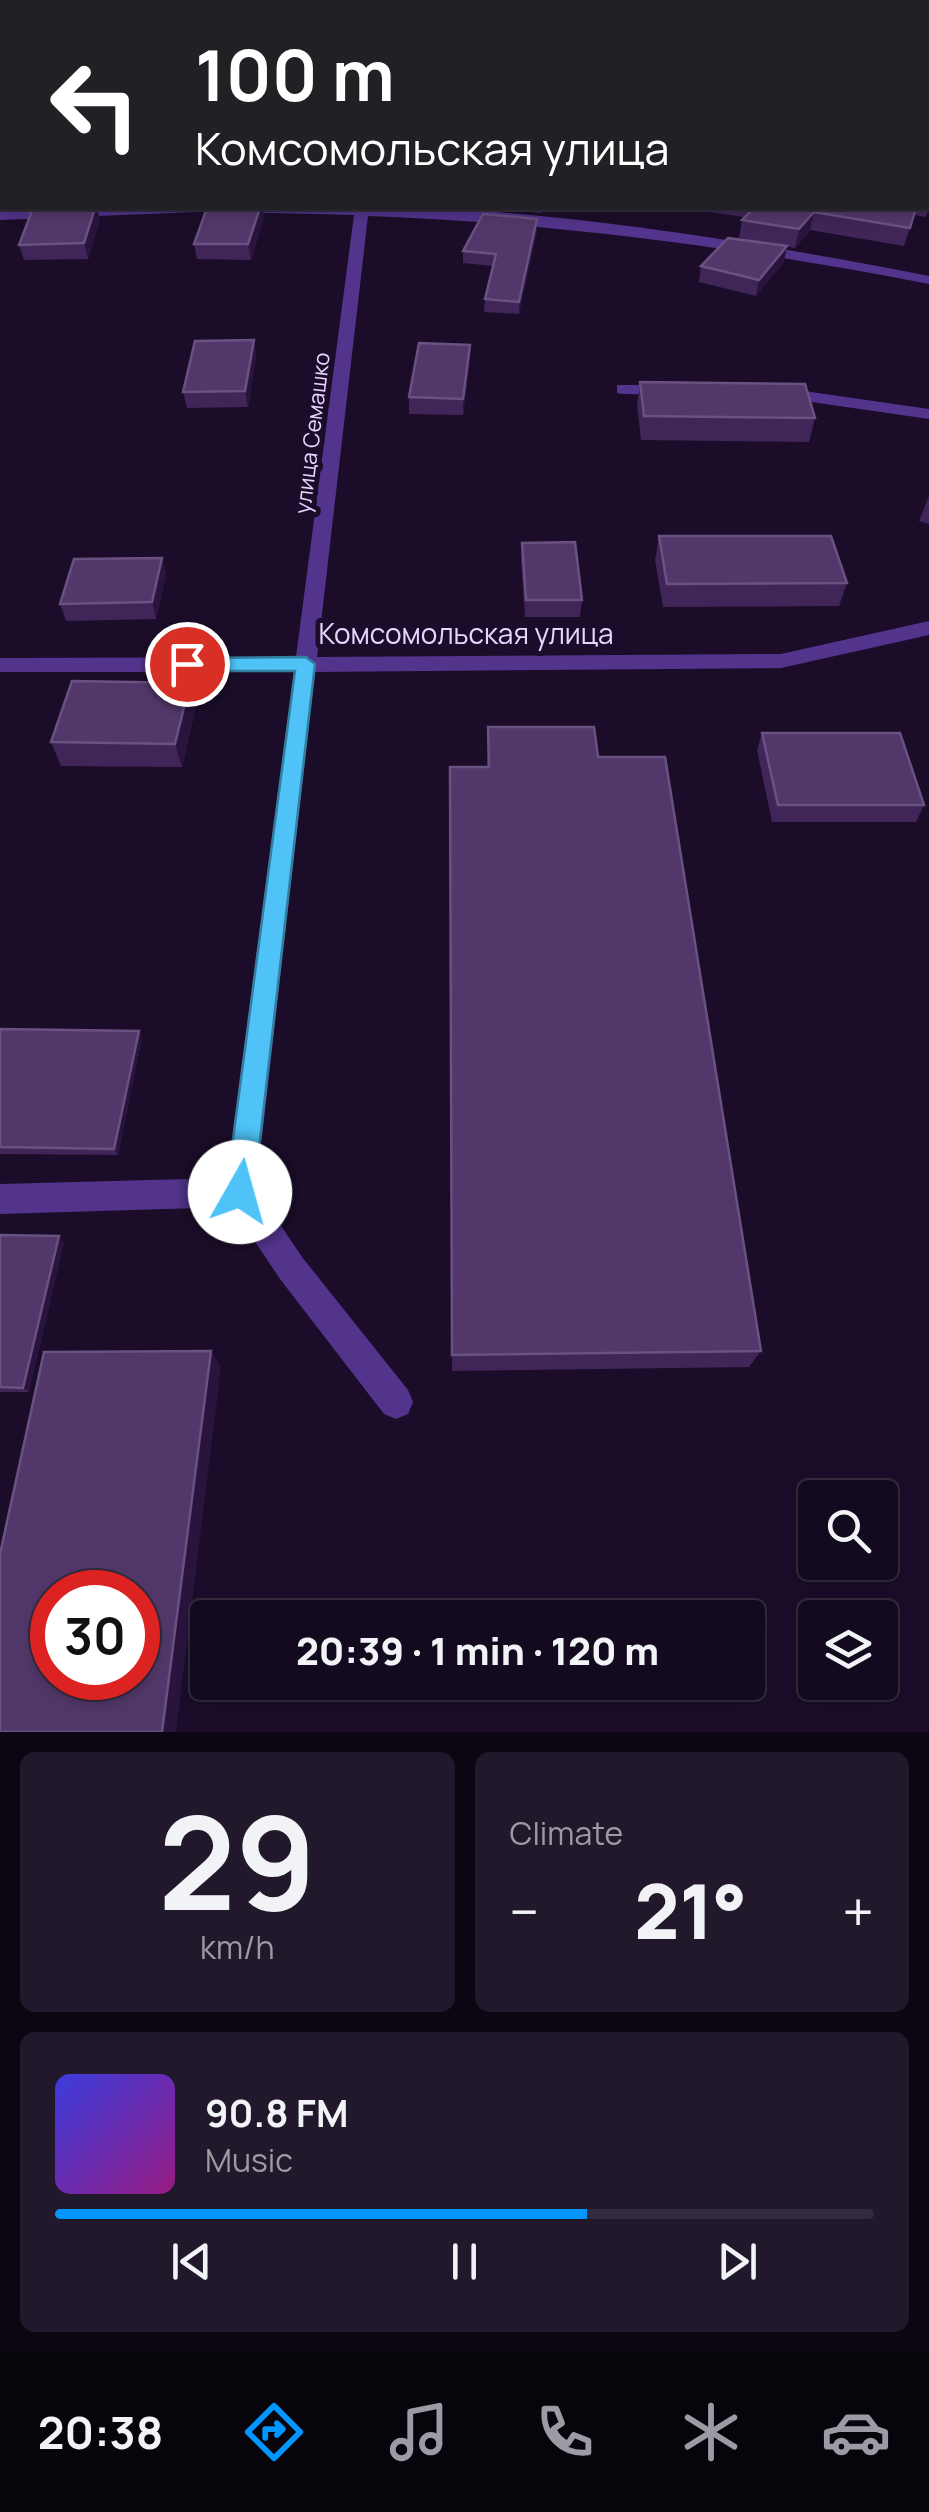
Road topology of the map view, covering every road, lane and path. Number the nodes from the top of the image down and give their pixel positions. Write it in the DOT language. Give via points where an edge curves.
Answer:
graph roads {
  1 [pos="147,210"];
  2 [pos="362,210"];
  3 [pos="390,210"];
  4 [pos="0,216"];
  5 [pos="929,280"];
  6 [pos="623,389"];
  7 [pos="682,390"];
  8 [pos="762,392"];
  9 [pos="928,413"];
  10 [pos="929,628"];
  11 [pos="0,664"];
  12 [pos="306,664"];
  13 [pos="240,1192"];
  14 [pos="0,1199"];
  15 [pos="396,1402"];
  1 -- 4 [label="street"];
  2 -- 12 [label="street, улица Семашко"];
  3 -- 5 [label="street" via="611,226"];
  6 -- 7 [label="street"];
  8 -- 9 [label="street" via="802,392"];
  10 -- 12 [label="street, Комсомольская улица" via="781,661"];
  11 -- 12 [label="street, Комсомольская улица"];
  12 -- 13 [label="street, улица Семашко"];
  13 -- 14 [label="street"];
  13 -- 15 [label="street"];
}
